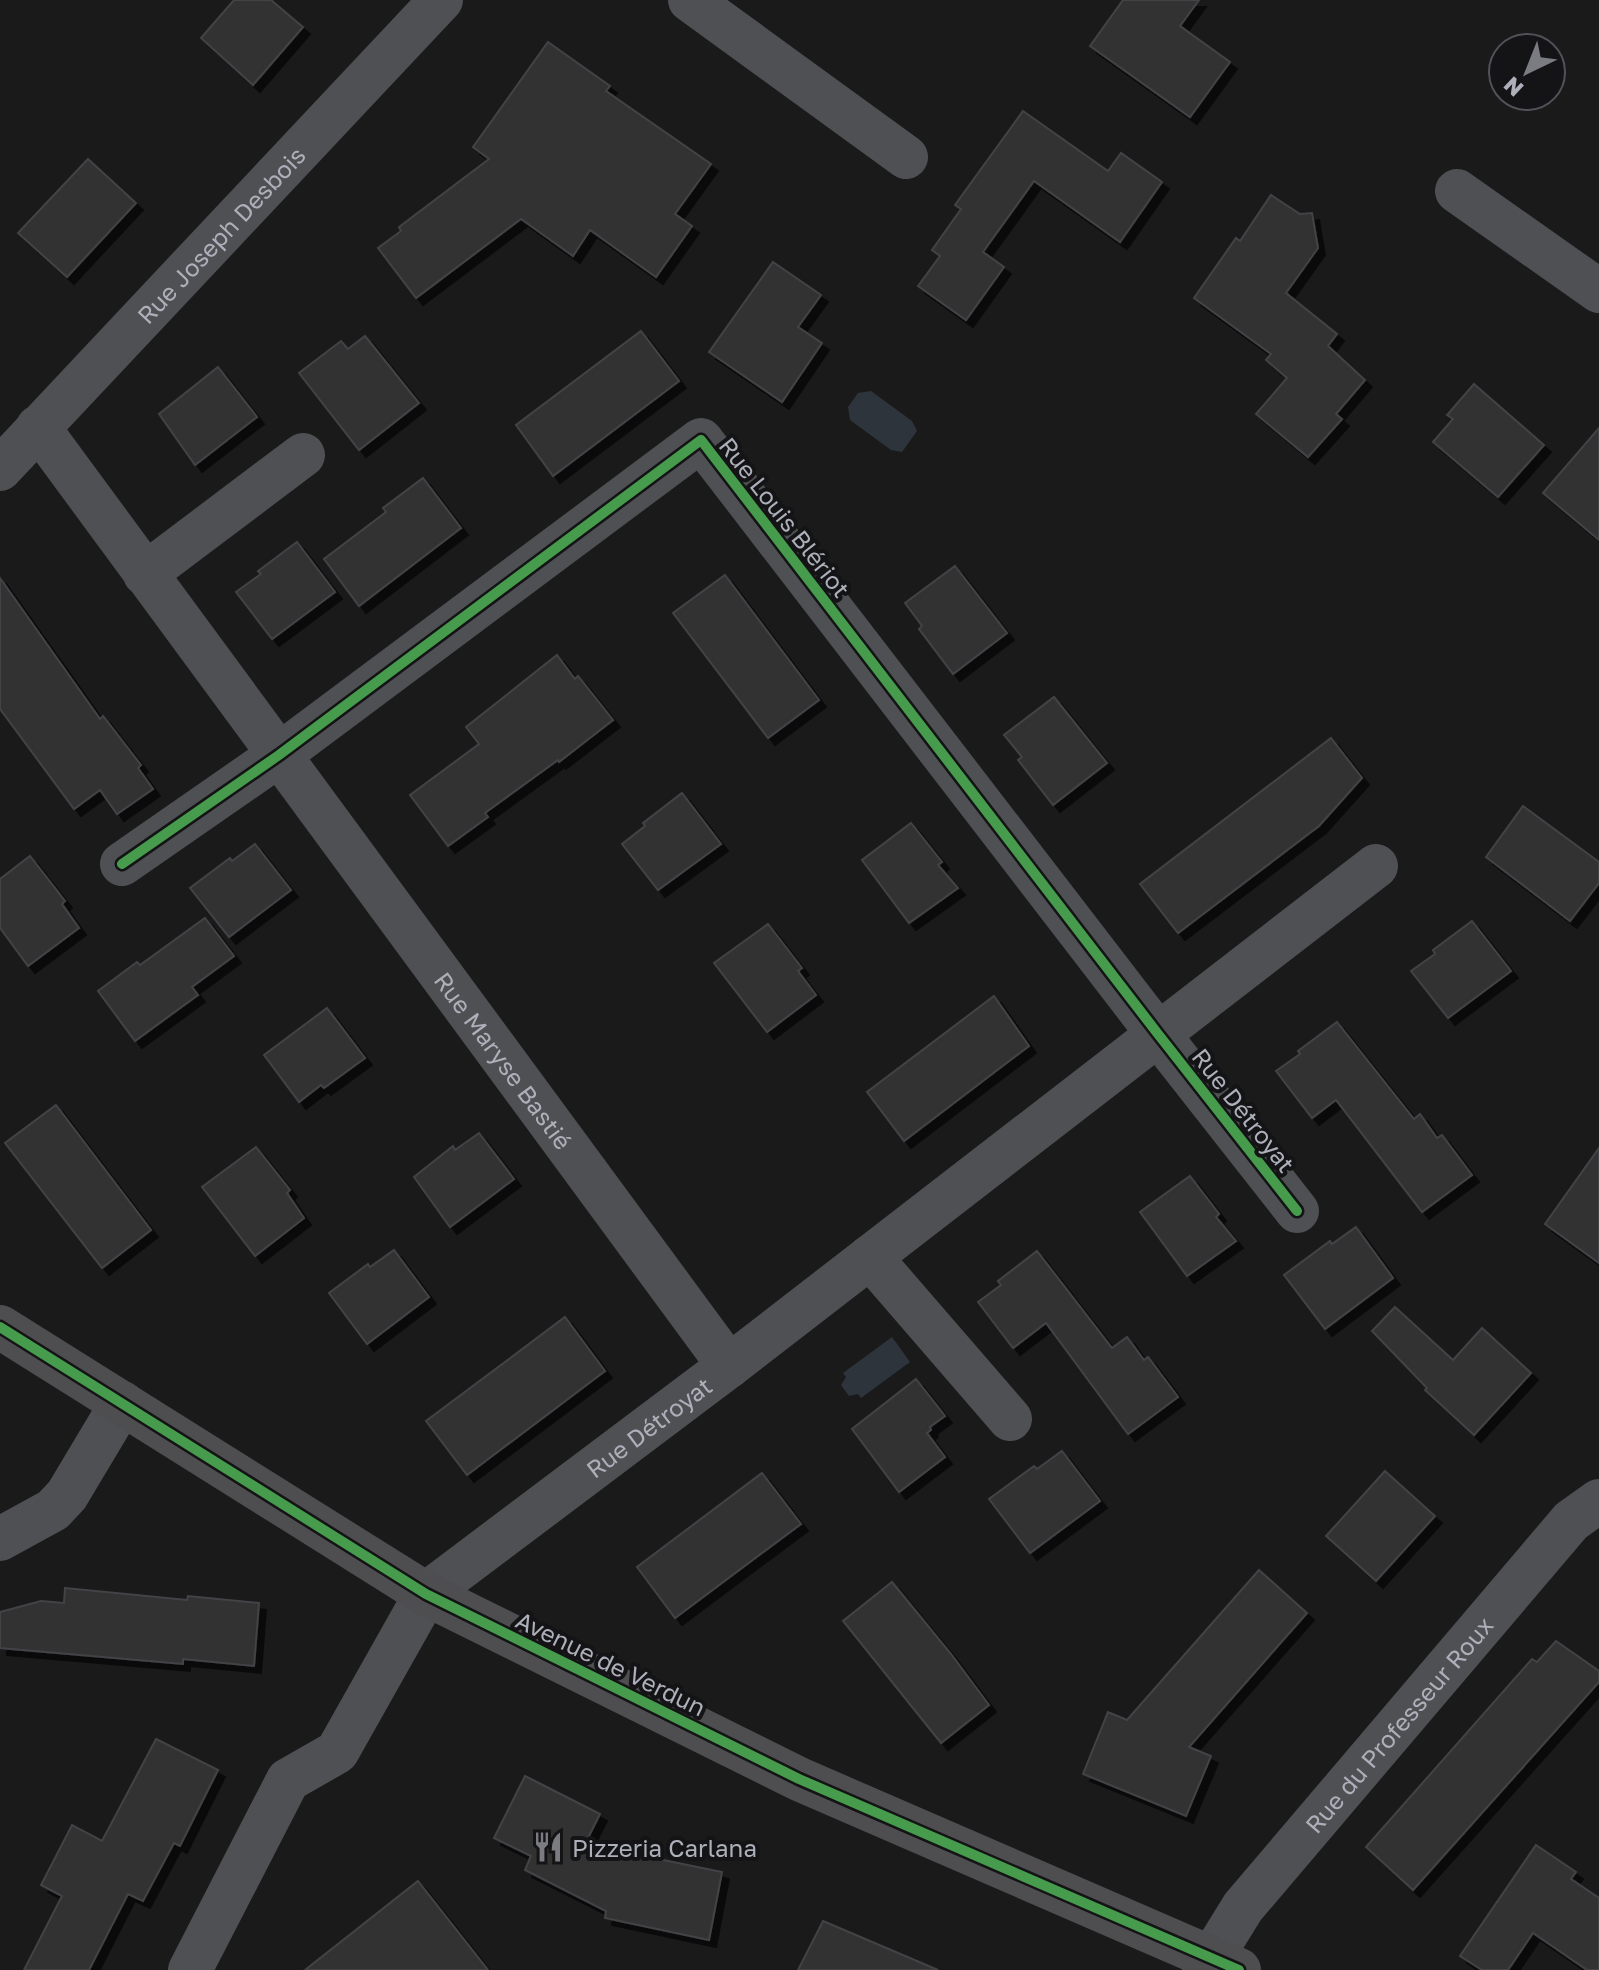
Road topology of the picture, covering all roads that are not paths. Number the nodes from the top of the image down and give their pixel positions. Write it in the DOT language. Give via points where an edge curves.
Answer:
graph roads {
  1 [pos="441,0"];
  2 [pos="690,0"];
  3 [pos="906,157"];
  4 [pos="1457,191"];
  5 [pos="1599,291"];
  6 [pos="38,427"];
  7 [pos="303,455"];
  8 [pos="0,469"];
  9 [pos="145,574"];
  10 [pos="279,755"];
  11 [pos="122,864"];
  12 [pos="1376,866"];
  13 [pos="1158,1034"];
  14 [pos="1297,1211"];
  15 [pos="870,1257"];
  16 [pos="0,1327"];
  17 [pos="729,1366"];
  18 [pos="122,1403"];
  19 [pos="1010,1419"];
  20 [pos="1599,1501"];
  21 [pos="0,1539"];
  22 [pos="426,1594"];
  23 [pos="1218,1966"];
  24 [pos="190,1970"];
  1 -- 6 [label="street, Rue Joseph Desbois"];
  2 -- 3 [label="street"];
  4 -- 5 [label="street"];
  6 -- 8 [label="street, Rue Joseph Desbois"];
  6 -- 9 [label="street, Rue Maryse Bastié"];
  7 -- 9 [label="street"];
  9 -- 10 [label="street, Rue Maryse Bastié"];
  10 -- 11 [label="street"];
  10 -- 13 [label="street, Rue Louis Blériot" via="701,440"];
  10 -- 17 [label="street, Rue Maryse Bastié"];
  12 -- 13 [label="street, Rue Détroyat"];
  13 -- 14 [label="street, Rue Détroyat"];
  13 -- 15 [label="street, Rue Détroyat"];
  15 -- 17 [label="street, Rue Détroyat"];
  15 -- 19 [label="street"];
  16 -- 18 [label="main road, Avenue de Verdun"];
  17 -- 22 [label="street, Rue Détroyat"];
  18 -- 21 [label="street" via="67,1495 53,1510"];
  18 -- 22 [label="main road, Avenue de Verdun"];
  20 -- 23 [label="street, Rue du Professeur Roux" via="1571,1521 1243,1907"];
  22 -- 23 [label="main road, Avenue de Verdun" via="799,1779"];
  22 -- 24 [label="street" via="337,1752 288,1780"];
}
